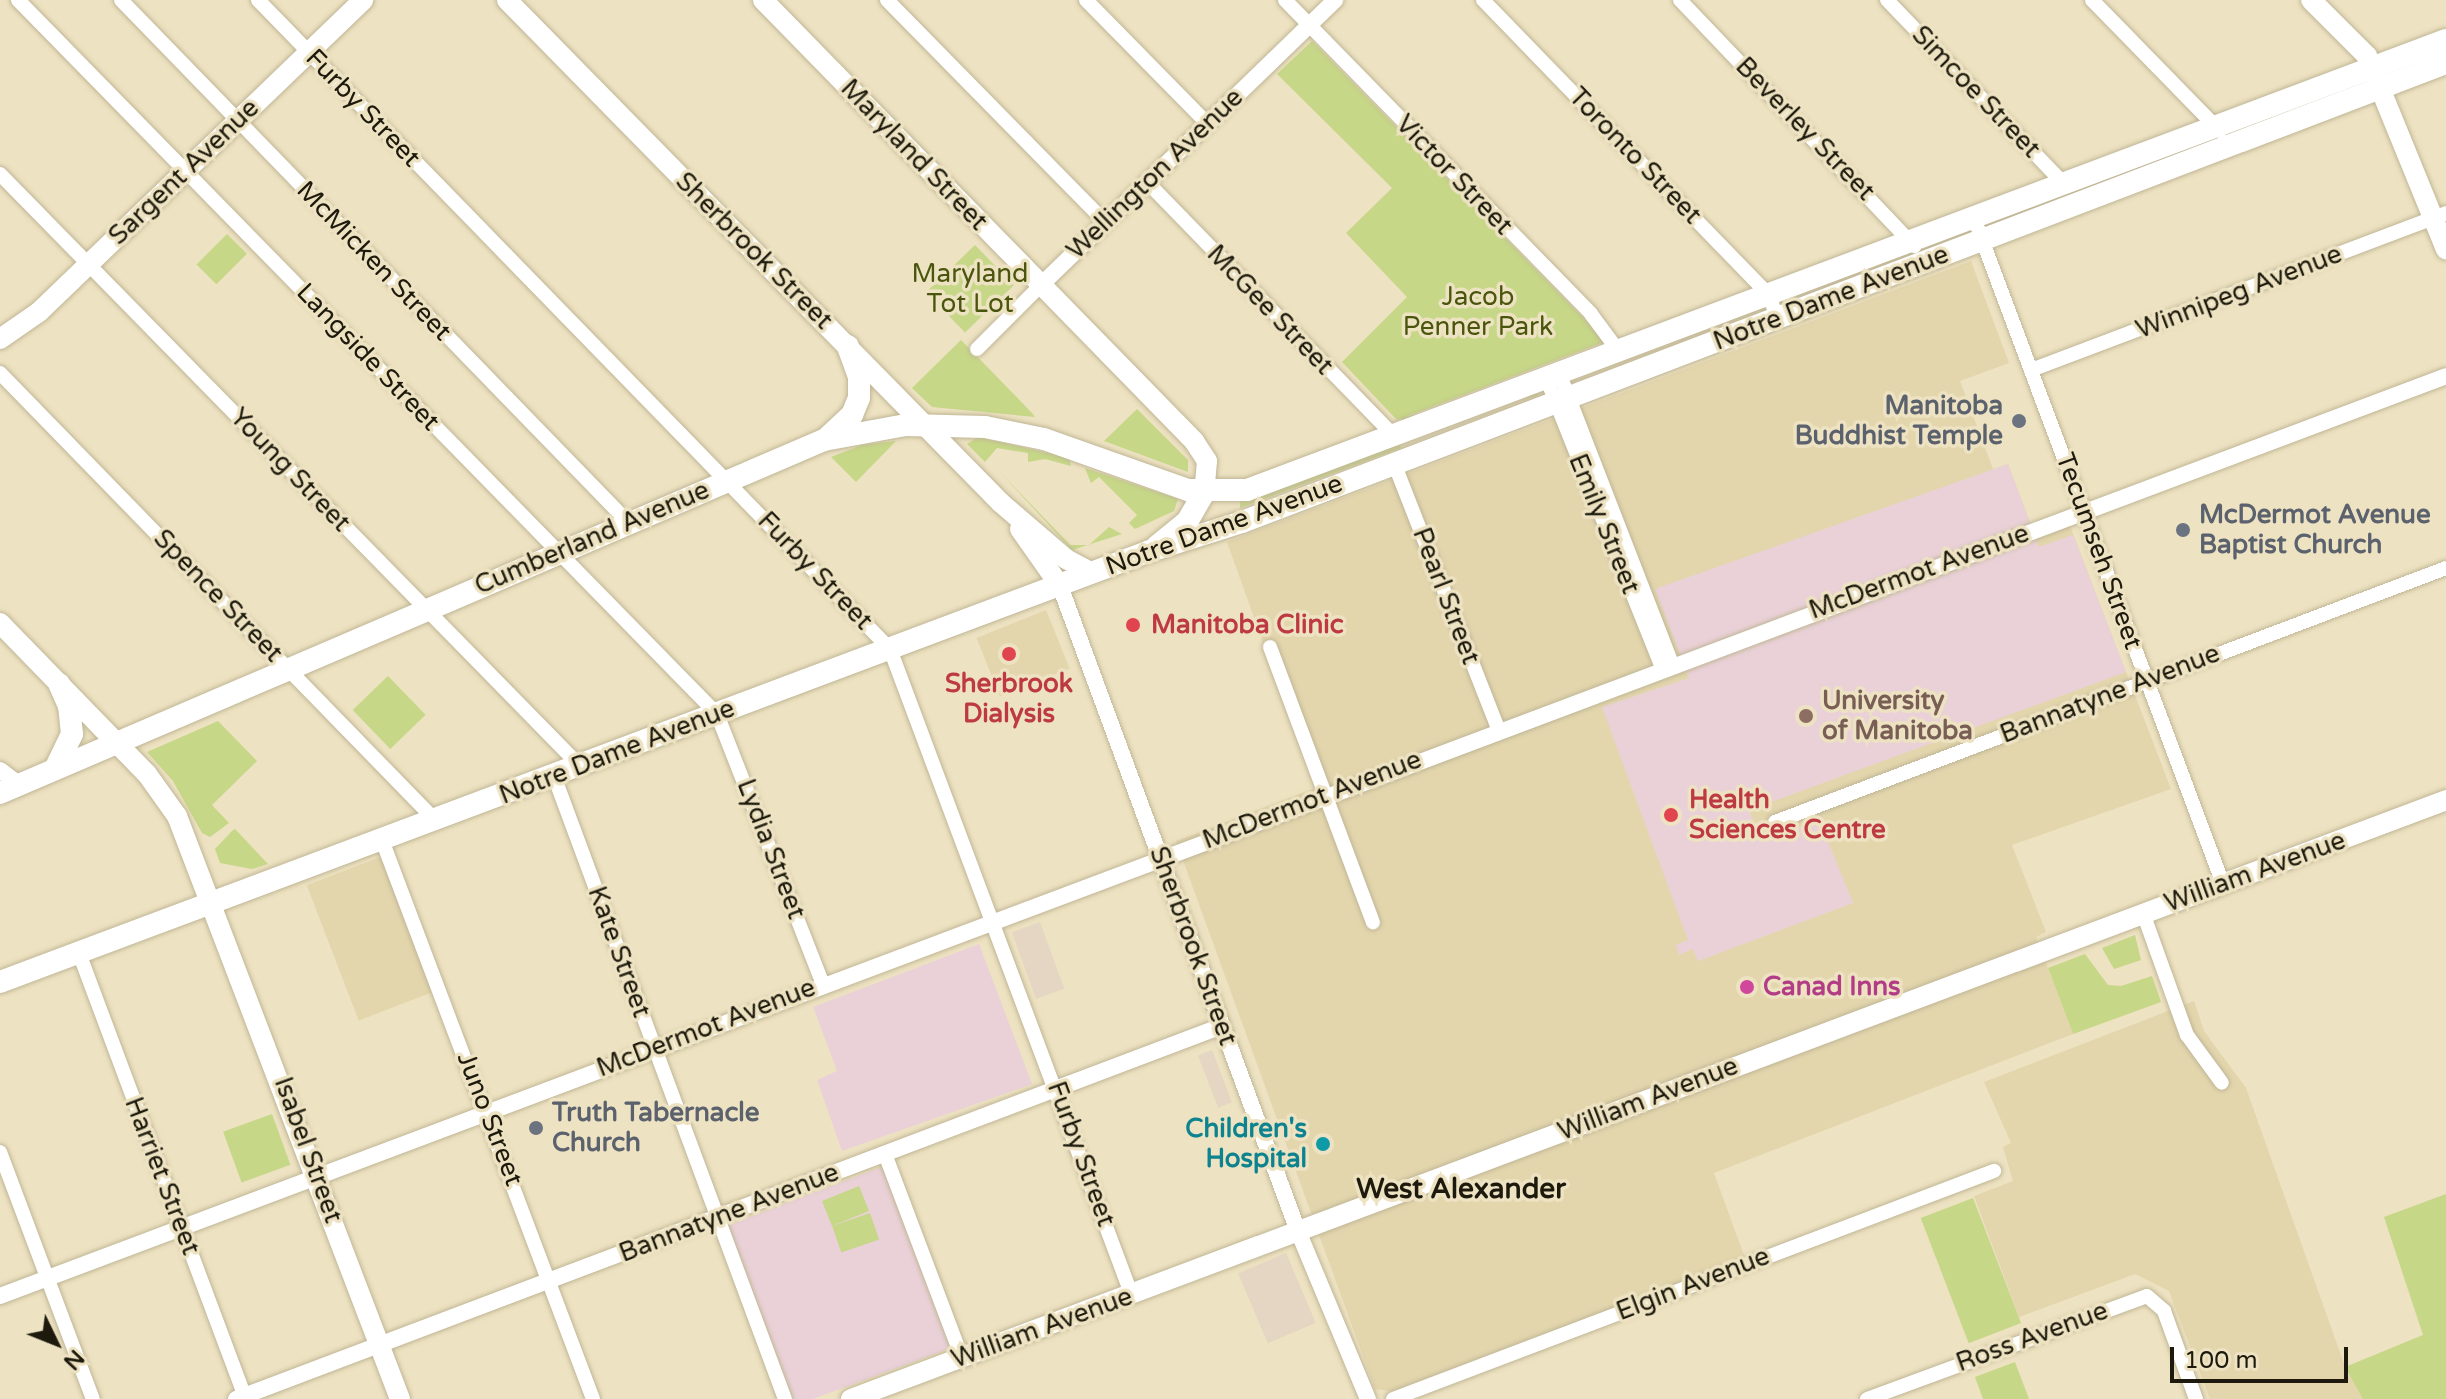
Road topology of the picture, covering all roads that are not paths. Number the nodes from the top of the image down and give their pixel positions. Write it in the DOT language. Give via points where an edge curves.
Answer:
graph roads {
  1 [pos="18,0"];
  2 [pos="121,0"];
  3 [pos="258,0"];
  4 [pos="363,0"];
  5 [pos="507,0"];
  6 [pos="763,0"];
  7 [pos="887,0"];
  8 [pos="1086,0"];
  9 [pos="1285,0"];
  10 [pos="1335,0"];
  11 [pos="1483,0"];
  12 [pos="1680,0"];
  13 [pos="1887,0"];
  14 [pos="2092,0"];
  15 [pos="2311,0"];
  16 [pos="1309,25"];
  17 [pos="2446,40"];
  18 [pos="309,52"];
  19 [pos="2446,63"];
  20 [pos="2378,77"];
  21 [pos="238,119"];
  22 [pos="1207,123"];
  23 [pos="2216,126"];
  24 [pos="2234,146"];
  25 [pos="185,170"];
  26 [pos="0,174"];
  27 [pos="1147,182"];
  28 [pos="2065,185"];
  29 [pos="2440,216"];
  30 [pos="1974,218"];
  31 [pos="1105,222"];
  32 [pos="1982,240"];
  33 [pos="1912,241"];
  34 [pos="2446,250"];
  35 [pos="88,264"];
  36 [pos="1921,264"];
  37 [pos="1040,286"];
  38 [pos="1768,294"];
  39 [pos="1778,319"];
  40 [pos="0,339"];
  41 [pos="848,346"];
  42 [pos="977,349"];
  43 [pos="1620,353"];
  44 [pos="2031,370"];
  45 [pos="0,373"];
  46 [pos="2446,376"];
  47 [pos="1558,388"];
  48 [pos="924,424"];
  49 [pos="1395,437"];
  50 [pos="824,440"];
  51 [pos="1394,463"];
  52 [pos="727,480"];
  53 [pos="1204,493"];
  54 [pos="1001,503"];
  55 [pos="2086,510"];
  56 [pos="628,522"];
  57 [pos="558,551"];
  58 [pos="1150,551"];
  59 [pos="2446,568"];
  60 [pos="1092,573"];
  61 [pos="1060,586"];
  62 [pos="427,610"];
  63 [pos="0,623"];
  64 [pos="1270,647"];
  65 [pos="890,649"];
  66 [pos="1667,666"];
  67 [pos="290,670"];
  68 [pos="2147,680"];
  69 [pos="59,684"];
  70 [pos="717,714"];
  71 [pos="1498,729"];
  72 [pos="119,745"];
  73 [pos="580,766"];
  74 [pos="55,769"];
  75 [pos="0,770"];
  76 [pos="554,776"];
  77 [pos="10,789"];
  78 [pos="1327,793"];
  79 [pos="2446,800"];
  80 [pos="435,820"];
  81 [pos="1775,822"];
  82 [pos="382,840"];
  83 [pos="1160,858"];
  84 [pos="2223,884"];
  85 [pos="213,902"];
  86 [pos="2143,913"];
  87 [pos="992,921"];
  88 [pos="1373,922"];
  89 [pos="79,953"];
  90 [pos="0,982"];
  91 [pos="823,984"];
  92 [pos="1222,1026"];
  93 [pos="654,1047"];
  94 [pos="2222,1083"];
  95 [pos="1058,1089"];
  96 [pos="487,1111"];
  97 [pos="0,1152"];
  98 [pos="885,1154"];
  99 [pos="1994,1171"];
  100 [pos="317,1176"];
  101 [pos="717,1218"];
  102 [pos="182,1227"];
  103 [pos="1298,1231"];
  104 [pos="47,1278"];
  105 [pos="550,1280"];
  106 [pos="0,1296"];
  107 [pos="1132,1296"];
  108 [pos="380,1344"];
  109 [pos="962,1358"];
  110 [pos="242,1398"];
  111 [pos="93,1399"];
  112 [pos="400,1399"];
  113 [pos="593,1399"];
  114 [pos="785,1399"];
  115 [pos="851,1399"];
  116 [pos="1368,1399"];
  117 [pos="1393,1399"];
  118 [pos="1867,1399"];
  119 [pos="2196,1399"];
  1 -- 25 [label="street, Langside Street"];
  2 -- 21 [label="street, McMicken Street"];
  3 -- 18 [label="street, Furby Street"];
  4 -- 18 [label="main road, Sargent Avenue"];
  5 -- 41 [label="main road, Sherbrook Street"];
  6 -- 37 [label="main road, Maryland Street"];
  7 -- 31 [label="street"];
  8 -- 22 [label="street"];
  9 -- 16 [label="street, Victor Street"];
  10 -- 16 [label="street, Wellington Avenue"];
  11 -- 38 [label="street, Toronto Street"];
  12 -- 33 [label="street, Beverley Street"];
  13 -- 28 [label="street, Simcoe Street"];
  14 -- 23 [label="street"];
  15 -- 20 [label="main road"];
  16 -- 22 [label="street, Wellington Avenue"];
  16 -- 43 [label="street, Victor Street" via="1591,314"];
  17 -- 20 [label="main road, Notre Dame Avenue"];
  18 -- 21 [label="main road, Sargent Avenue"];
  18 -- 52 [label="street, Furby Street"];
  19 -- 20 [label="main road, Notre Dame Avenue"];
  20 -- 23 [label="main road, Notre Dame Avenue"];
  20 -- 24 [label="main road, Notre Dame Avenue"];
  20 -- 29 [label="main road"];
  21 -- 25 [label="main road, Sargent Avenue"];
  21 -- 56 [label="street, McMicken Street"];
  22 -- 27 [label="street, Wellington Avenue"];
  23 -- 24 [label="street"];
  23 -- 28 [label="main road, Notre Dame Avenue"];
  24 -- 32 [label="main road, Notre Dame Avenue"];
  25 -- 35 [label="main road, Sargent Avenue"];
  25 -- 57 [label="street, Langside Street"];
  26 -- 35 [label="street, Young Street"];
  27 -- 31 [label="street, Wellington Avenue"];
  27 -- 49 [label="street, McGee Street"];
  28 -- 30 [label="main road, Notre Dame Avenue"];
  29 -- 34 [label="main road"];
  29 -- 44 [label="street, Winnipeg Avenue"];
  30 -- 32 [label="street, Tecumseh Street"];
  30 -- 33 [label="main road, Notre Dame Avenue"];
  31 -- 37 [label="street, Wellington Avenue"];
  32 -- 36 [label="main road, Notre Dame Avenue"];
  32 -- 44 [label="street, Tecumseh Street"];
  33 -- 36 [label="street, Beverley Street"];
  33 -- 38 [label="main road, Notre Dame Avenue"];
  35 -- 40 [label="main road, Sargent Avenue" via="39,312"];
  35 -- 62 [label="street, Young Street"];
  36 -- 39 [label="main road, Notre Dame Avenue"];
  37 -- 42 [label="street, Wellington Avenue"];
  37 -- 53 [label="main road, Maryland Street" via="1198,446 1208,470"];
  38 -- 39 [label="street, Toronto Street"];
  38 -- 43 [label="main road, Notre Dame Avenue"];
  39 -- 47 [label="main road, Notre Dame Avenue"];
  41 -- 48 [label="main road, Sherbrook Street"];
  41 -- 50 [label="main road" via="859,377 858,404"];
  43 -- 47 [label="main road, Notre Dame Avenue"];
  44 -- 55 [label="street, Tecumseh Street"];
  45 -- 67 [label="street, Spence Street"];
  46 -- 55 [label="street, McDermot Avenue"];
  47 -- 49 [label="main road, Notre Dame Avenue"];
  47 -- 51 [label="main road, Notre Dame Avenue"];
  47 -- 66 [label="street, Emily Street"];
  48 -- 50 [label="main road, Cumberland Avenue"];
  48 -- 53 [label="main road, Cumberland Avenue" via="1029,434"];
  48 -- 54 [label="main road, Sherbrook Street"];
  49 -- 53 [label="main road, Notre Dame Avenue" via="1247,490"];
  50 -- 52 [label="main road, Cumberland Avenue"];
  51 -- 58 [label="main road, Notre Dame Avenue"];
  51 -- 71 [label="street, Pearl Street"];
  52 -- 56 [label="main road, Cumberland Avenue"];
  52 -- 65 [label="street, Furby Street"];
  53 -- 58 [label="main road" via="1187,522"];
  54 -- 60 [label="main road, Sherbrook Street" via="1066,559"];
  54 -- 61 [label="main road, Sherbrook Street"];
  55 -- 66 [label="street, McDermot Avenue"];
  55 -- 68 [label="street, Tecumseh Street"];
  56 -- 57 [label="main road, Cumberland Avenue"];
  57 -- 62 [label="main road, Cumberland Avenue"];
  57 -- 70 [label="street, Langside Street"];
  58 -- 60 [label="main road, Notre Dame Avenue"];
  59 -- 68 [label="street, Bannatyne Avenue"];
  60 -- 61 [label="main road, Notre Dame Avenue"];
  61 -- 65 [label="main road, Notre Dame Avenue"];
  61 -- 83 [label="street, Sherbrook Street"];
  62 -- 67 [label="main road, Cumberland Avenue"];
  62 -- 73 [label="street, Young Street"];
  63 -- 69 [label="main road, Isabel Street"];
  64 -- 78 [label="street"];
  65 -- 70 [label="main road, Notre Dame Avenue"];
  65 -- 87 [label="street, Furby Street"];
  66 -- 71 [label="street, McDermot Avenue"];
  67 -- 72 [label="main road, Cumberland Avenue"];
  67 -- 80 [label="street, Spence Street"];
  68 -- 81 [label="street, Bannatyne Avenue"];
  68 -- 84 [label="street, Tecumseh Street"];
  69 -- 72 [label="main road, Isabel Street"];
  69 -- 74 [label="main road" via="69,706 72,734"];
  70 -- 73 [label="main road, Notre Dame Avenue"];
  70 -- 91 [label="street, Lydia Street"];
  71 -- 78 [label="street, McDermot Avenue"];
  72 -- 74 [label="main road, Cumberland Avenue"];
  72 -- 85 [label="main road, Isabel Street" via="170,804"];
  73 -- 76 [label="main road, Notre Dame Avenue"];
  74 -- 77 [label="main road, Cumberland Avenue"];
  75 -- 77 [label="street"];
  76 -- 80 [label="main road, Notre Dame Avenue"];
  76 -- 93 [label="street, Kate Street"];
  78 -- 83 [label="street, McDermot Avenue"];
  78 -- 88 [label="street"];
  79 -- 84 [label="main road, William Avenue"];
  80 -- 82 [label="main road, Notre Dame Avenue"];
  82 -- 85 [label="main road, Notre Dame Avenue"];
  82 -- 96 [label="street, Juno Street"];
  83 -- 87 [label="street, McDermot Avenue"];
  83 -- 92 [label="street, Sherbrook Street"];
  84 -- 86 [label="main road, William Avenue"];
  85 -- 89 [label="main road, Notre Dame Avenue"];
  85 -- 100 [label="main road, Isabel Street"];
  86 -- 94 [label="street" via="2187,1035"];
  86 -- 103 [label="main road, William Avenue"];
  87 -- 91 [label="street, McDermot Avenue"];
  87 -- 95 [label="street, Furby Street"];
  89 -- 90 [label="main road, Notre Dame Avenue"];
  89 -- 102 [label="street, Harriet Street"];
  91 -- 93 [label="street, McDermot Avenue"];
  92 -- 95 [label="street, Bannatyne Avenue"];
  92 -- 103 [label="street, Sherbrook Street"];
  93 -- 96 [label="street, McDermot Avenue"];
  93 -- 101 [label="street, Kate Street"];
  95 -- 98 [label="street, Bannatyne Avenue"];
  95 -- 107 [label="street, Furby Street"];
  96 -- 100 [label="street, McDermot Avenue"];
  96 -- 105 [label="street, Juno Street"];
  97 -- 104 [label="street"];
  98 -- 101 [label="street, Bannatyne Avenue"];
  98 -- 109 [label="street"];
  99 -- 117 [label="street, Elgin Avenue"];
  100 -- 102 [label="street, McDermot Avenue"];
  100 -- 108 [label="main road, Isabel Street"];
  101 -- 105 [label="street, Bannatyne Avenue"];
  101 -- 114 [label="street, Kate Street"];
  102 -- 104 [label="street, McDermot Avenue"];
  102 -- 110 [label="street, Harriet Street"];
  103 -- 107 [label="main road, William Avenue"];
  103 -- 116 [label="street, Sherbrook Street"];
  104 -- 106 [label="street, McDermot Avenue"];
  104 -- 111 [label="street"];
  105 -- 108 [label="street, Bannatyne Avenue"];
  105 -- 113 [label="street, Juno Street"];
  107 -- 109 [label="main road, William Avenue"];
  108 -- 110 [label="street, Bannatyne Avenue"];
  108 -- 112 [label="main road, Isabel Street"];
  109 -- 115 [label="main road, William Avenue"];
  118 -- 119 [label="street, Ross Avenue" via="2143,1296 2153,1298 2164,1311"];
}
